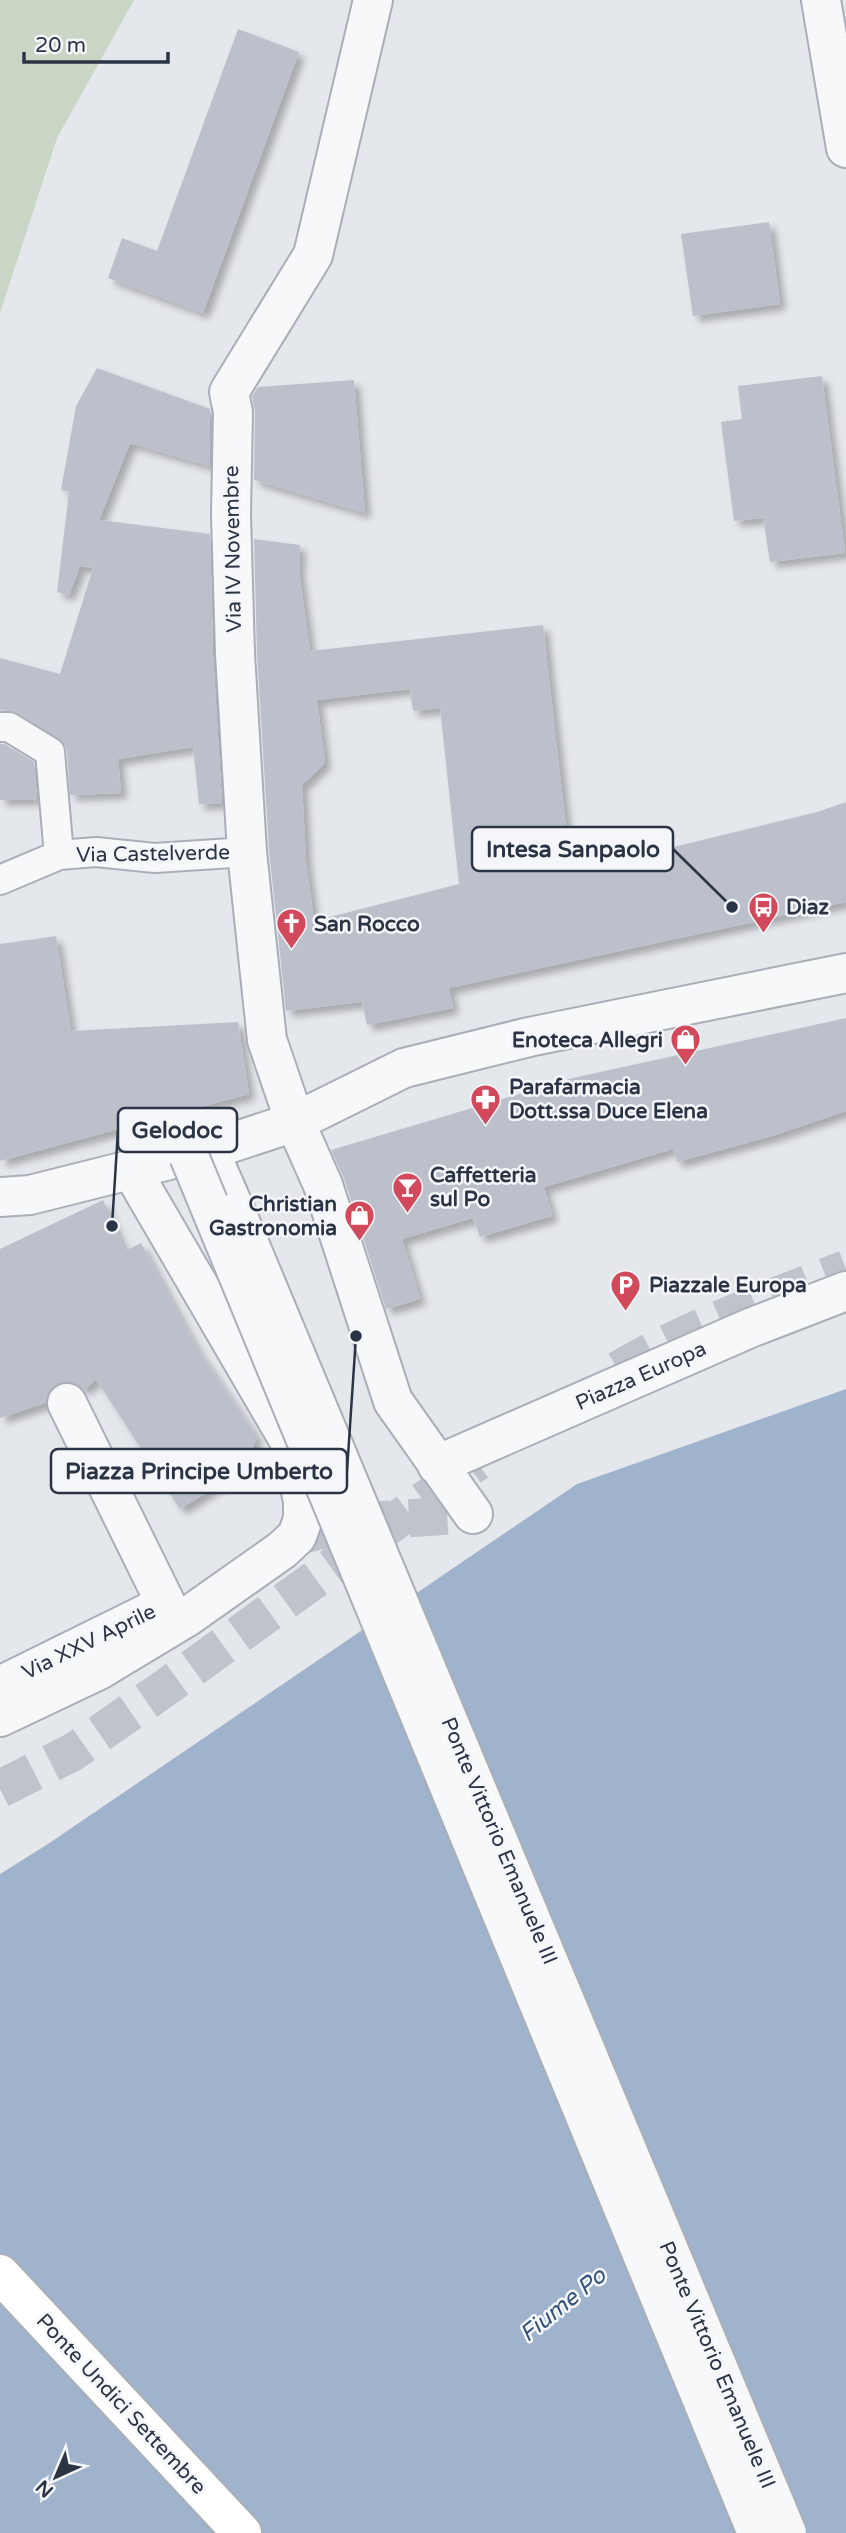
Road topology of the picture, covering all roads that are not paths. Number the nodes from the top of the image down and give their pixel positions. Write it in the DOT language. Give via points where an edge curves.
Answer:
graph roads {
  1 [pos="373,0"];
  2 [pos="821,0"];
  3 [pos="846,148"];
  4 [pos="0,727"];
  5 [pos="247,852"];
  6 [pos="59,855"];
  7 [pos="0,880"];
  8 [pos="846,974"];
  9 [pos="295,1122"];
  10 [pos="199,1153"];
  11 [pos="132,1171"];
  12 [pos="0,1197"];
  13 [pos="846,1291"];
  14 [pos="67,1403"];
  15 [pos="437,1465"];
  16 [pos="473,1514"];
  17 [pos="0,1686"];
  18 [pos="0,1717"];
  19 [pos="0,2274"];
  20 [pos="242,2533"];
  21 [pos="757,2533"];
  22 [pos="787,2533"];
  1 -- 5 [label="street, Via IV Novembre" via="313,255 229,391 233,412 235,654"];
  2 -- 3 [label="street"];
  4 -- 6 [label="lane, Via Castelverde" via="9,727 50,752"];
  5 -- 6 [label="lane, Via Castelverde" via="155,858 96,852"];
  5 -- 9 [label="street, Via IV Novembre" via="267,1040"];
  6 -- 7 [label="lane, Via Castelverde"];
  8 -- 9 [label="street" via="528,1037 404,1068"];
  9 -- 10 [label="street"];
  9 -- 15 [label="street, Via IV Novembre" via="323,1185 393,1401"];
  10 -- 11 [label="street"];
  10 -- 21 [label="street, Ponte Vittorio Emanuele III, bridge" via="390,1638"];
  10 -- 22 [label="street, Ponte Vittorio Emanuele III, bridge" via="236,1212"];
  11 -- 12 [label="street" via="30,1195"];
  11 -- 18 [label="street, Via XXV Aprile" via="290,1442 303,1519 297,1536 187,1618 99,1670"];
  13 -- 15 [label="street, Piazza Europa" via="750,1328"];
  14 -- 17 [label="street, Via XXV Aprile" via="166,1604"];
  15 -- 16 [label="street"];
  19 -- 20 [label="main road, Ponte Undici Settembre"];
}
